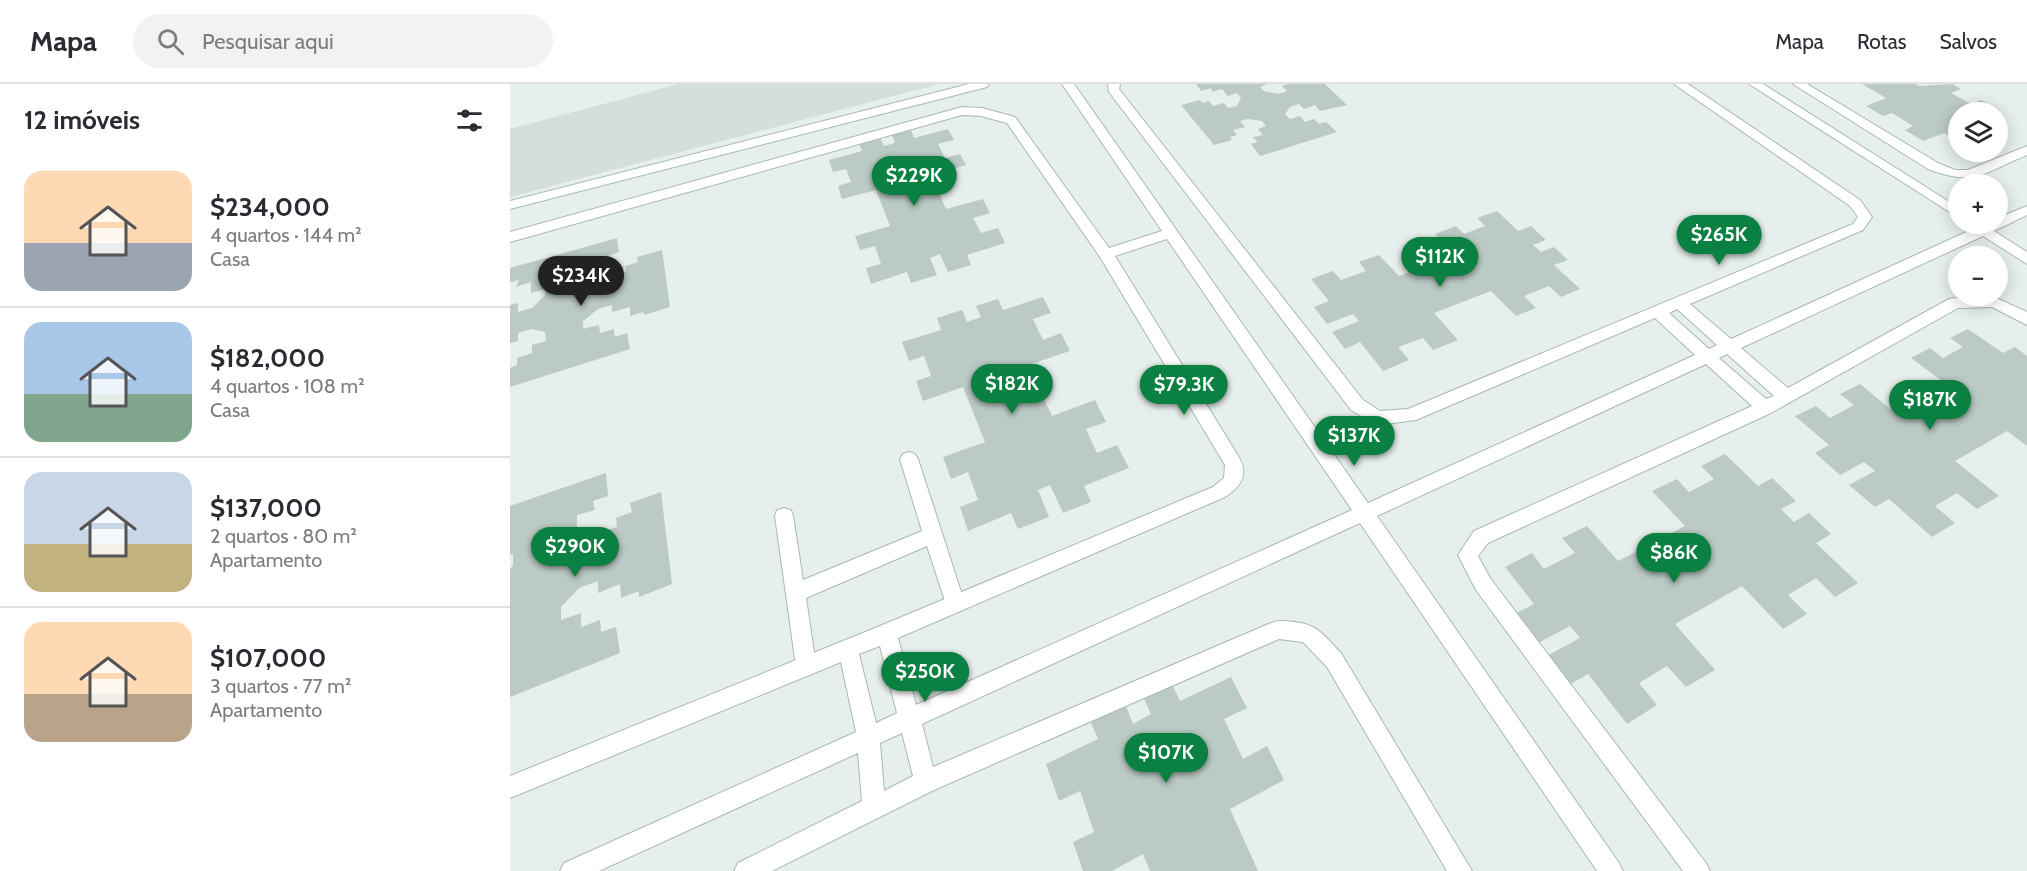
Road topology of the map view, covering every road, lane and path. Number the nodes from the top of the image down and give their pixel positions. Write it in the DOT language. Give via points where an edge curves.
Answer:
graph roads {
  1 [pos="983,84"];
  2 [pos="1068,84"];
  3 [pos="1114,84"];
  4 [pos="1680,84"];
  5 [pos="1755,84"];
  6 [pos="1799,84"];
  7 [pos="2027,150"];
  8 [pos="510,205"];
  9 [pos="1948,207"];
  10 [pos="2027,210"];
  11 [pos="2008,217"];
  12 [pos="1171,234"];
  13 [pos="1969,234"];
  14 [pos="1998,234"];
  15 [pos="510,237"];
  16 [pos="1106,254"];
  17 [pos="2027,259"];
  18 [pos="1677,301"];
  19 [pos="1656,310"];
  20 [pos="2027,319"];
  21 [pos="1729,346"];
  22 [pos="1707,356"];
  23 [pos="1787,397"];
  24 [pos="1765,408"];
  25 [pos="909,459"];
  26 [pos="1364,513"];
  27 [pos="784,516"];
  28 [pos="933,535"];
  29 [pos="795,593"];
  30 [pos="955,604"];
  31 [pos="887,633"];
  32 [pos="848,649"];
  33 [pos="806,666"];
  34 [pos="909,719"];
  35 [pos="868,737"];
  36 [pos="926,782"];
  37 [pos="510,786"];
  38 [pos="874,809"];
  39 [pos="572,871"];
  40 [pos="746,871"];
  41 [pos="1460,871"];
  42 [pos="1611,871"];
  43 [pos="1698,871"];
  1 -- 8 [label="street"];
  2 -- 12 [label="street"];
  3 -- 19 [label="street" via="1113,89 1357,405 1377,418 1410,415"];
  4 -- 18 [label="street" via="1855,202 1865,217 1858,226"];
  5 -- 9 [label="street"];
  6 -- 7 [label="street" via="1933,166 1953,174 1970,174"];
  10 -- 11 [label="street"];
  12 -- 16 [label="street"];
  12 -- 26 [label="street"];
  13 -- 21 [label="street"];
  14 -- 17 [label="street"];
  15 -- 16 [label="street" via="972,111 1011,120"];
  16 -- 30 [label="street" via="1234,464 1233,482 1219,492"];
  18 -- 19 [label="street"];
  18 -- 21 [label="street"];
  19 -- 22 [label="street"];
  20 -- 23 [label="street" via="1981,298 1954,303"];
  21 -- 22 [label="street"];
  21 -- 23 [label="street"];
  22 -- 24 [label="street"];
  22 -- 26 [label="street"];
  23 -- 24 [label="street"];
  24 -- 43 [label="street" via="1481,537 1468,555 1483,584"];
  25 -- 28 [label="street"];
  26 -- 34 [label="street"];
  26 -- 42 [label="street"];
  27 -- 29 [label="street"];
  28 -- 29 [label="street"];
  28 -- 30 [label="street"];
  29 -- 33 [label="street"];
  30 -- 31 [label="street"];
  31 -- 32 [label="street"];
  31 -- 34 [label="street"];
  32 -- 33 [label="street"];
  32 -- 35 [label="street"];
  33 -- 37 [label="street"];
  34 -- 35 [label="street"];
  34 -- 36 [label="street"];
  35 -- 38 [label="street"];
  35 -- 39 [label="street"];
  36 -- 38 [label="street"];
  36 -- 41 [label="street" via="1278,630 1308,633 1334,660"];
  38 -- 40 [label="street"];
}
